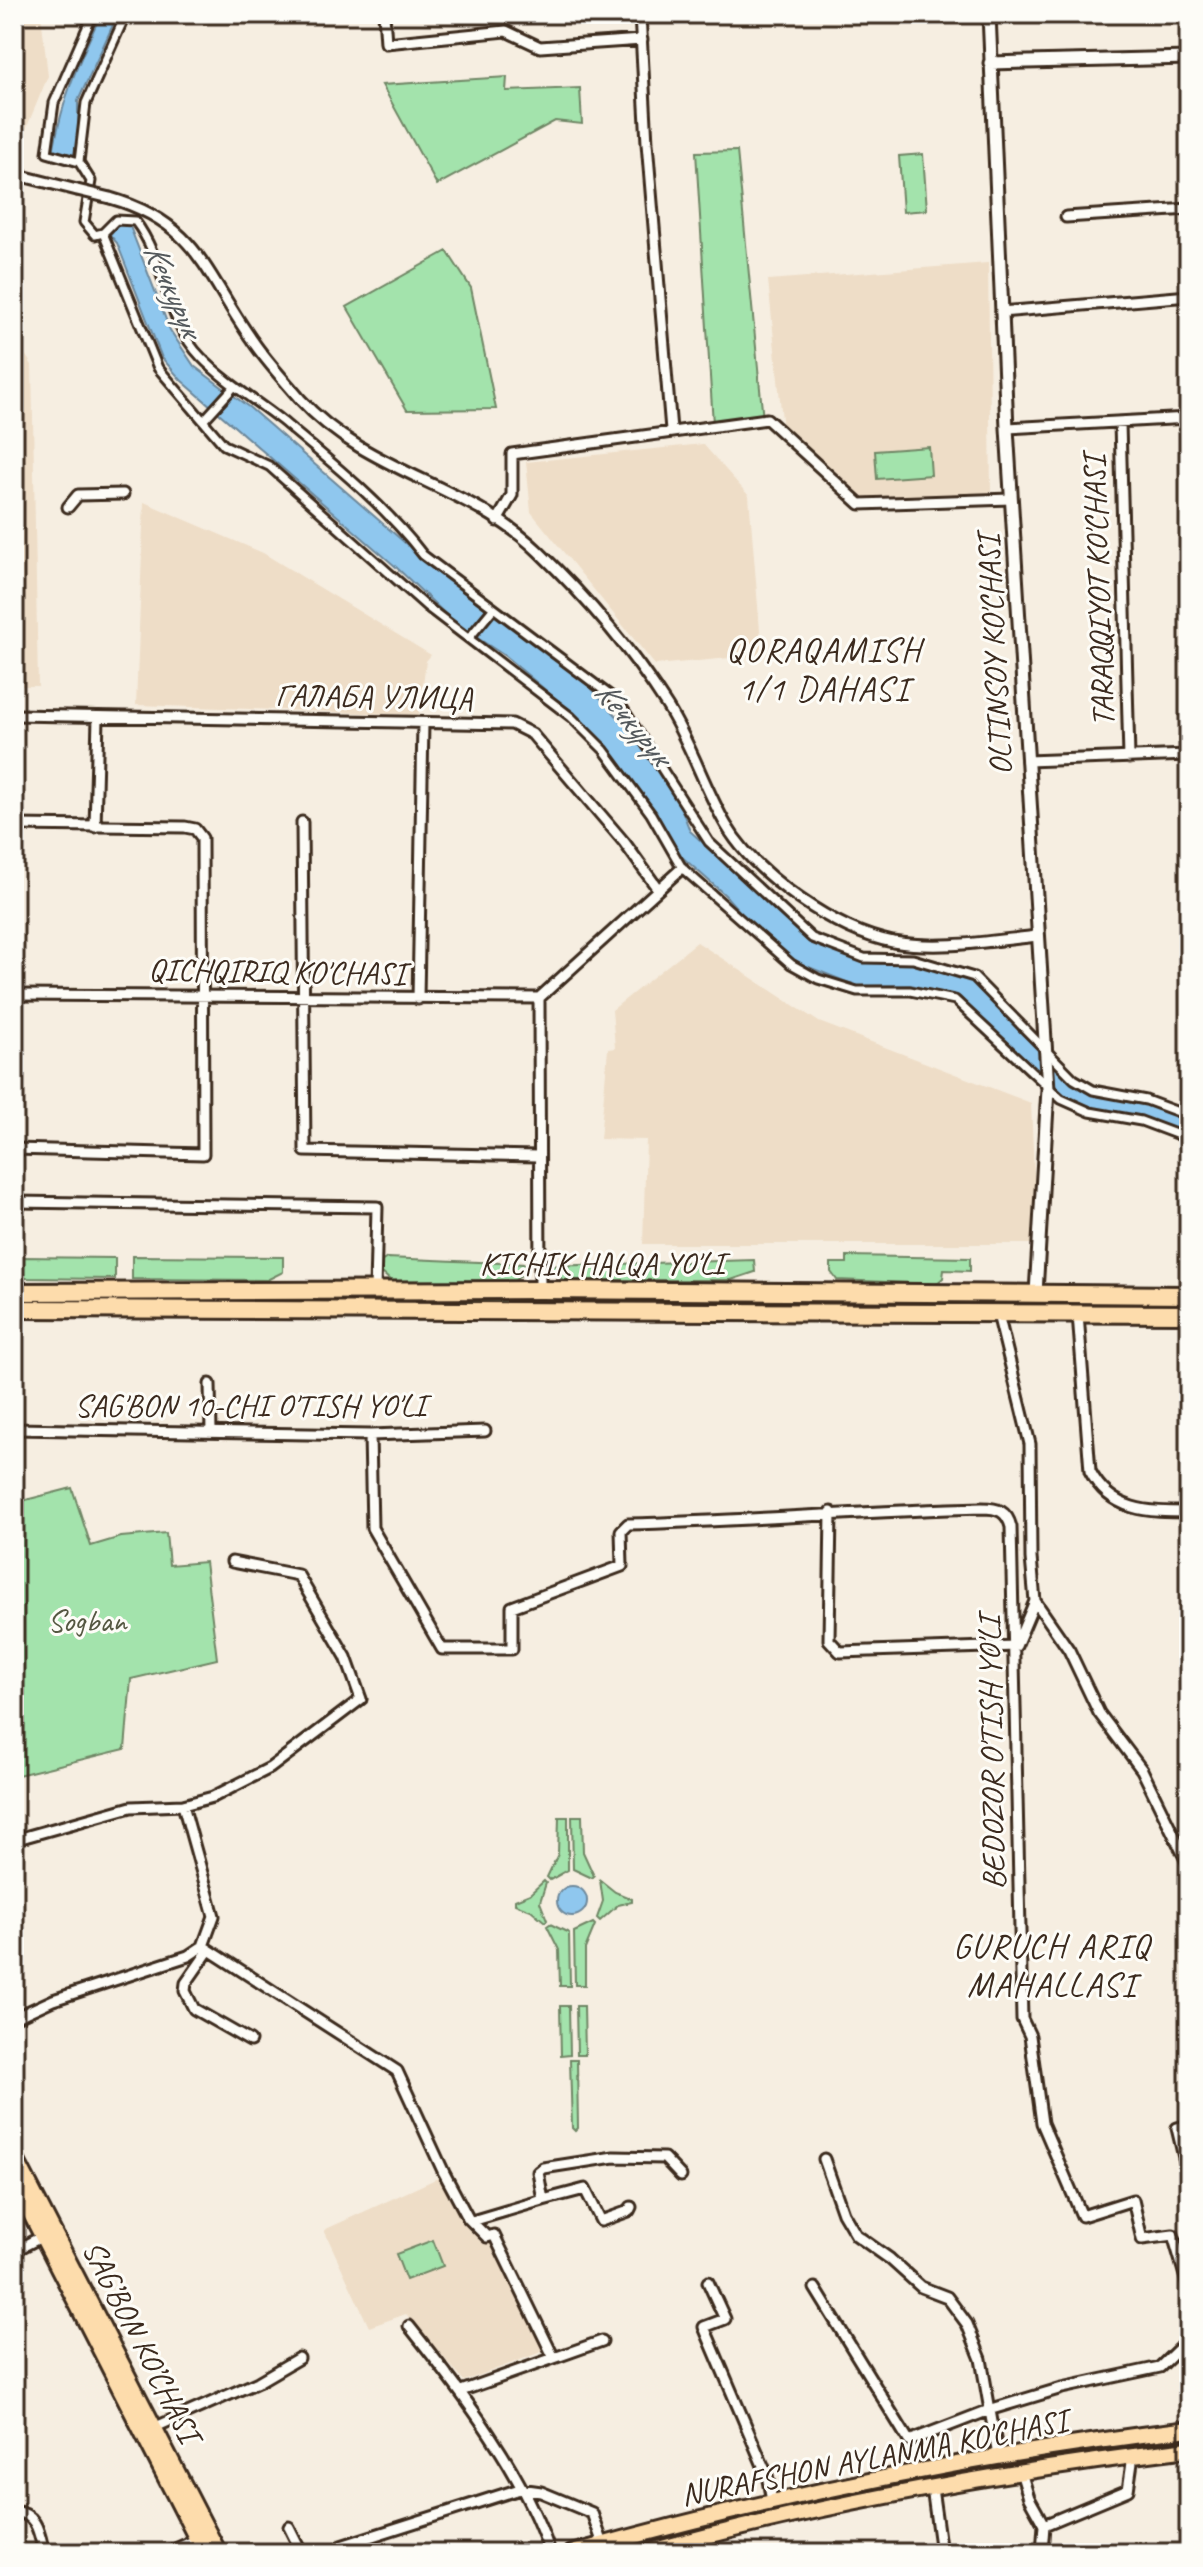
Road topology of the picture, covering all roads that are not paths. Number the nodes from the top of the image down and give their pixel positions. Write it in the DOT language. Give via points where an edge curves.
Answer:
graph roads {
  1 [pos="93,14"];
  2 [pos="126,14"];
  3 [pos="384,14"];
  4 [pos="640,14"];
  5 [pos="989,14"];
  6 [pos="642,40"];
  7 [pos="1189,58"];
  8 [pos="990,63"];
  9 [pos="79,162"];
  10 [pos="14,174"];
  11 [pos="1189,209"];
  12 [pos="1066,217"];
  13 [pos="103,233"];
  14 [pos="1189,296"];
  15 [pos="1001,312"];
  16 [pos="234,387"];
  17 [pos="1189,418"];
  18 [pos="204,420"];
  19 [pos="1120,423"];
  20 [pos="1007,428"];
  21 [pos="671,430"];
  22 [pos="123,494"];
  23 [pos="1011,499"];
  24 [pos="68,507"];
  25 [pos="497,521"];
  26 [pos="493,609"];
  27 [pos="469,638"];
  28 [pos="14,715"];
  29 [pos="98,718"];
  30 [pos="423,723"];
  31 [pos="1189,755"];
  32 [pos="1129,758"];
  33 [pos="1027,761"];
  34 [pos="302,822"];
  35 [pos="14,825"];
  36 [pos="95,827"];
  37 [pos="682,868"];
  38 [pos="658,889"];
  39 [pos="1038,936"];
  40 [pos="14,995"];
  41 [pos="202,996"];
  42 [pos="304,996"];
  43 [pos="539,998"];
  44 [pos="418,999"];
  45 [pos="1045,1047"];
  46 [pos="1048,1089"];
  47 [pos="1189,1116"];
  48 [pos="1189,1139"];
  49 [pos="14,1149"];
  50 [pos="538,1156"];
  51 [pos="14,1202"];
  52 [pos="375,1290"];
  53 [pos="540,1290"];
  54 [pos="697,1291"];
  55 [pos="14,1292"];
  56 [pos="136,1292"];
  57 [pos="1036,1293"];
  58 [pos="1187,1295"];
  59 [pos="14,1309"];
  60 [pos="136,1310"];
  61 [pos="696,1312"];
  62 [pos="998,1314"];
  63 [pos="1078,1314"];
  64 [pos="1186,1314"];
  65 [pos="210,1384"];
  66 [pos="14,1429"];
  67 [pos="485,1431"];
  68 [pos="211,1432"];
  69 [pos="370,1435"];
  70 [pos="831,1512"];
  71 [pos="1189,1512"];
  72 [pos="232,1562"];
  73 [pos="1035,1601"];
  74 [pos="1016,1646"];
  75 [pos="183,1805"];
  76 [pos="14,1840"];
  77 [pos="1189,1866"];
  78 [pos="206,1948"];
  79 [pos="14,2018"];
  80 [pos="250,2041"];
  81 [pos="1189,2125"];
  82 [pos="14,2155"];
  83 [pos="824,2159"];
  84 [pos="1186,2166"];
  85 [pos="681,2176"];
  86 [pos="14,2181"];
  87 [pos="543,2200"];
  88 [pos="631,2207"];
  89 [pos="472,2221"];
  90 [pos="43,2236"];
  91 [pos="14,2251"];
  92 [pos="708,2282"];
  93 [pos="815,2288"];
  94 [pos="1189,2289"];
  95 [pos="409,2326"];
  96 [pos="1189,2339"];
  97 [pos="602,2341"];
  98 [pos="553,2356"];
  99 [pos="299,2358"];
  100 [pos="461,2391"];
  101 [pos="992,2409"];
  102 [pos="1189,2429"];
  103 [pos="149,2430"];
  104 [pos="1189,2449"];
  105 [pos="998,2456"];
  106 [pos="1133,2456"];
  107 [pos="1021,2472"];
  108 [pos="932,2488"];
  109 [pos="520,2489"];
  110 [pos="772,2501"];
  111 [pos="14,2511"];
  112 [pos="728,2512"];
  113 [pos="1044,2525"];
  114 [pos="289,2527"];
  115 [pos="733,2530"];
  116 [pos="203,2542"];
  117 [pos="603,2544"];
  118 [pos="44,2553"];
  119 [pos="166,2553"];
  120 [pos="219,2553"];
  121 [pos="302,2553"];
  122 [pos="337,2553"];
  123 [pos="550,2553"];
  124 [pos="572,2553"];
  125 [pos="644,2553"];
  126 [pos="941,2553"];
  127 [pos="1042,2553"];
  1 -- 9 [label="street" via="54,103 47,153"];
  2 -- 9 [label="street" via="86,103"];
  3 -- 6 [label="street" via="386,43 506,31 540,47"];
  4 -- 6 [label="street"];
  5 -- 8 [label="street, OLTINSOY KO'CHASI"];
  6 -- 21 [label="street"];
  7 -- 8 [label="street"];
  8 -- 15 [label="street, OLTINSOY KO'CHASI"];
  9 -- 13 [label="street" via="91,181 84,222 95,235"];
  10 -- 25 [label="street, bridge" via="110,198 156,217 193,246 252,341 336,433"];
  11 -- 12 [label="street"];
  13 -- 16 [label="street" via="116,220 135,221 155,252 186,340"];
  13 -- 18 [label="street" via="158,368"];
  14 -- 15 [label="street"];
  15 -- 20 [label="street, OLTINSOY KO'CHASI"];
  16 -- 18 [label="street"];
  16 -- 26 [label="street" via="282,422 405,532 423,555"];
  17 -- 19 [label="street"];
  18 -- 27 [label="street" via="224,445 269,466"];
  19 -- 20 [label="street"];
  19 -- 32 [label="street, TARAQQIYOT KO'CHASI"];
  20 -- 23 [label="street, OLTINSOY KO'CHASI"];
  21 -- 23 [label="street" via="767,419 864,505"];
  21 -- 25 [label="street" via="512,454 512,495"];
  22 -- 24 [label="street" via="78,495"];
  23 -- 33 [label="street, OLTINSOY KO'CHASI"];
  25 -- 39 [label="street" via="536,549 646,677 680,729 726,824 786,887 838,921 891,941 944,945"];
  26 -- 27 [label="street"];
  26 -- 45 [label="street" via="619,702 709,842 812,938 864,958 913,959 974,977"];
  27 -- 37 [label="street" via="571,717 604,750"];
  28 -- 29 [label="street, ГАЛАБА УЛИЦА"];
  29 -- 30 [label="street, ГАЛАБА УЛИЦА"];
  29 -- 36 [label="street"];
  30 -- 38 [label="street, ГАЛАБА УЛИЦА" via="512,724 532,734"];
  30 -- 44 [label="street"];
  31 -- 32 [label="street, TARAQQIYOT KO'CHASI"];
  32 -- 33 [label="street, TARAQQIYOT KO'CHASI"];
  33 -- 39 [label="street, OLTINSOY KO'CHASI"];
  34 -- 42 [label="street"];
  35 -- 36 [label="street"];
  36 -- 41 [label="street" via="185,827 202,838"];
  37 -- 38 [label="street"];
  37 -- 46 [label="street" via="791,964 818,979 857,991 910,991 955,1000"];
  38 -- 43 [label="street"];
  39 -- 45 [label="street, OLTINSOY KO'CHASI"];
  40 -- 41 [label="street, QICHQIRIQ KO'CHASI"];
  41 -- 42 [label="street, QICHQIRIQ KO'CHASI"];
  41 -- 49 [label="street" via="203,1154"];
  42 -- 44 [label="street, QICHQIRIQ KO'CHASI"];
  42 -- 50 [label="street" via="305,1151"];
  43 -- 44 [label="street, QICHQIRIQ KO'CHASI"];
  43 -- 50 [label="street"];
  45 -- 46 [label="street, OLTINSOY KO'CHASI"];
  45 -- 47 [label="street" via="1074,1079 1093,1090 1146,1100"];
  46 -- 48 [label="street" via="1090,1112 1141,1121"];
  46 -- 57 [label="street, OLTINSOY KO'CHASI"];
  50 -- 53 [label="street"];
  51 -- 52 [label="street" via="377,1207"];
  52 -- 53 [label="highway, KICHIK HALQA YO'LI"];
  52 -- 56 [label="highway, KICHIK HALQA YO'LI"];
  53 -- 54 [label="highway, KICHIK HALQA YO'LI"];
  54 -- 57 [label="highway, KICHIK HALQA YO'LI"];
  54 -- 61 [label="highway"];
  55 -- 56 [label="highway, KICHIK HALQA YO'LI"];
  56 -- 60 [label="highway"];
  57 -- 58 [label="highway, KICHIK HALQA YO'LI"];
  58 -- 64 [label="highway"];
  59 -- 60 [label="highway, KICHIK HALQA YO'LI"];
  60 -- 61 [label="highway, KICHIK HALQA YO'LI"];
  61 -- 62 [label="highway, KICHIK HALQA YO'LI"];
  62 -- 63 [label="highway, KICHIK HALQA YO'LI"];
  62 -- 73 [label="street" via="1030,1444"];
  63 -- 64 [label="highway, KICHIK HALQA YO'LI"];
  63 -- 71 [label="street" via="1090,1471 1096,1482 1131,1509"];
  65 -- 68 [label="street"];
  66 -- 68 [label="street, SAG'BON 10-CHI O'TISH YO'LI"];
  67 -- 69 [label="street, SAG'BON 10-CHI O'TISH YO'LI"];
  68 -- 69 [label="street, SAG'BON 10-CHI O'TISH YO'LI"];
  69 -- 70 [label="street" via="372,1528 442,1649 512,1649 512,1607 622,1566 622,1526 758,1521"];
  70 -- 74 [label="street, BEDOZOR O'TISH YO'LI" via="993,1508 1006,1515 1011,1527"];
  70 -- 74 [label="street" via="829,1634 835,1650"];
  72 -- 75 [label="street" via="298,1575 346,1657 361,1699 270,1768 213,1797"];
  73 -- 74 [label="street"];
  73 -- 77 [label="street" via="1069,1650 1099,1713 1142,1770"];
  74 -- 94 [label="street, BEDOZOR O'TISH YO'LI" via="1022,2019 1030,2036 1042,2123 1082,2216 1133,2200 1142,2239 1173,2235"];
  75 -- 76 [label="street" via="131,1807"];
  75 -- 78 [label="street" via="214,1916"];
  78 -- 79 [label="street"];
  78 -- 80 [label="street" via="186,1983 188,2000 194,2009"];
  78 -- 89 [label="street" via="397,2071"];
  81 -- 84 [label="street" via="1177,2128"];
  82 -- 103 [label="main road, SAG’BON KO’CHASI"];
  83 -- 101 [label="street" via="856,2235 921,2287 947,2297 967,2324"];
  85 -- 87 [label="street" via="664,2158 614,2157 543,2168 538,2172"];
  86 -- 90 [label="main road, SAG’BON KO’CHASI"];
  87 -- 88 [label="street" via="585,2189 601,2221"];
  87 -- 89 [label="street"];
  89 -- 98 [label="street" via="487,2237 494,2235"];
  90 -- 91 [label="street"];
  90 -- 103 [label="main road, SAG’BON KO’CHASI"];
  92 -- 110 [label="street" via="725,2319 704,2327 767,2475"];
  93 -- 101 [label="street" via="909,2441"];
  95 -- 100 [label="street"];
  96 -- 101 [label="street" via="1160,2367"];
  97 -- 98 [label="street"];
  98 -- 100 [label="street"];
  99 -- 103 [label="street"];
  100 -- 109 [label="street"];
  101 -- 105 [label="street"];
  102 -- 105 [label="main road, NURAFSHON AYLANMA KO'CHASI"];
  103 -- 116 [label="main road, SAG’BON KO’CHASI"];
  104 -- 106 [label="main road, NURAFSHON AYLANMA KO'CHASI"];
  105 -- 110 [label="main road, NURAFSHON AYLANMA KO'CHASI"];
  106 -- 107 [label="main road, NURAFSHON AYLANMA KO'CHASI"];
  106 -- 113 [label="street" via="1128,2490"];
  107 -- 108 [label="main road, NURAFSHON AYLANMA KO'CHASI"];
  107 -- 113 [label="street"];
  108 -- 115 [label="main road, NURAFSHON AYLANMA KO'CHASI"];
  108 -- 126 [label="street"];
  109 -- 117 [label="street" via="592,2513"];
  109 -- 122 [label="street" via="341,2546"];
  109 -- 123 [label="street"];
  110 -- 112 [label="main road, NURAFSHON AYLANMA KO'CHASI"];
  111 -- 118 [label="street" via="35,2521"];
  112 -- 115 [label="main road" via="724,2522"];
  112 -- 117 [label="main road, NURAFSHON AYLANMA KO'CHASI"];
  113 -- 127 [label="street"];
  114 -- 121 [label="street"];
  115 -- 125 [label="main road, NURAFSHON AYLANMA KO'CHASI"];
  116 -- 119 [label="street"];
  116 -- 120 [label="main road, SAG’BON KO’CHASI"];
  117 -- 124 [label="main road, NURAFSHON AYLANMA KO'CHASI"];
}
